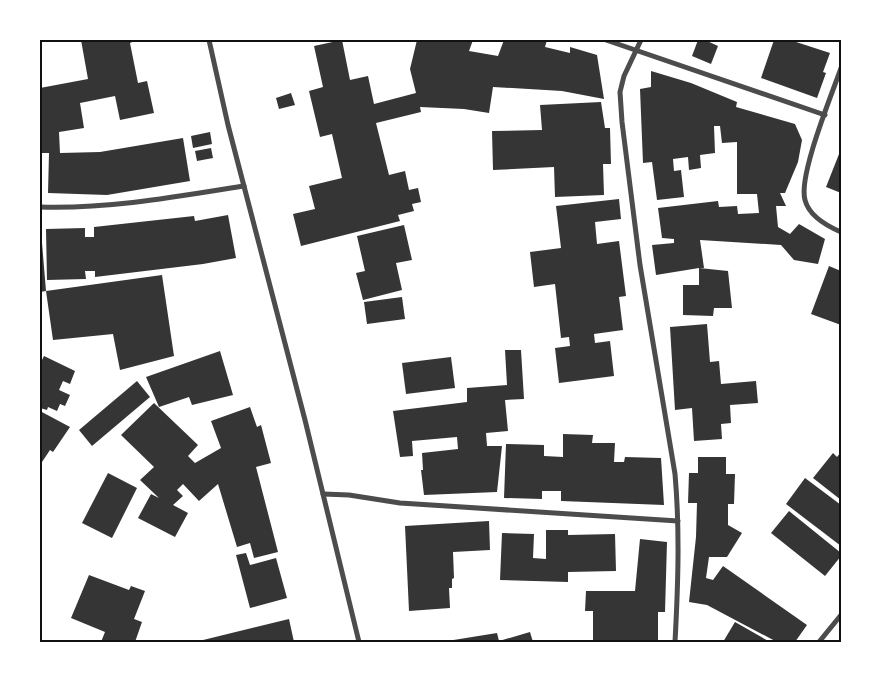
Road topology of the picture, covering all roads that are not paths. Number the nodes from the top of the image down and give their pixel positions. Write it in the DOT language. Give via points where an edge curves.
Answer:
graph roads {
  1 [pos="209,40"];
  2 [pos="606,40"];
  3 [pos="641,40"];
  4 [pos="636,50"];
  5 [pos="841,68"];
  6 [pos="825,115"];
  7 [pos="244,186"];
  8 [pos="40,207"];
  9 [pos="841,232"];
  10 [pos="323,494"];
  11 [pos="678,522"];
  12 [pos="841,616"];
  13 [pos="359,642"];
  14 [pos="674,642"];
  15 [pos="819,642"];
  1 -- 7 [label="street"];
  2 -- 4 [label="street"];
  3 -- 4 [label="street"];
  4 -- 6 [label="street"];
  4 -- 11 [label="street" via="620,92 622,122 640,265 675,474"];
  5 -- 6 [label="street"];
  6 -- 9 [label="street" via="803,187 805,200 812,212 822,222"];
  7 -- 8 [label="street" via="122,205"];
  7 -- 10 [label="street"];
  10 -- 11 [label="street"];
  10 -- 13 [label="street"];
  11 -- 14 [label="street"];
  12 -- 15 [label="street"];
}
